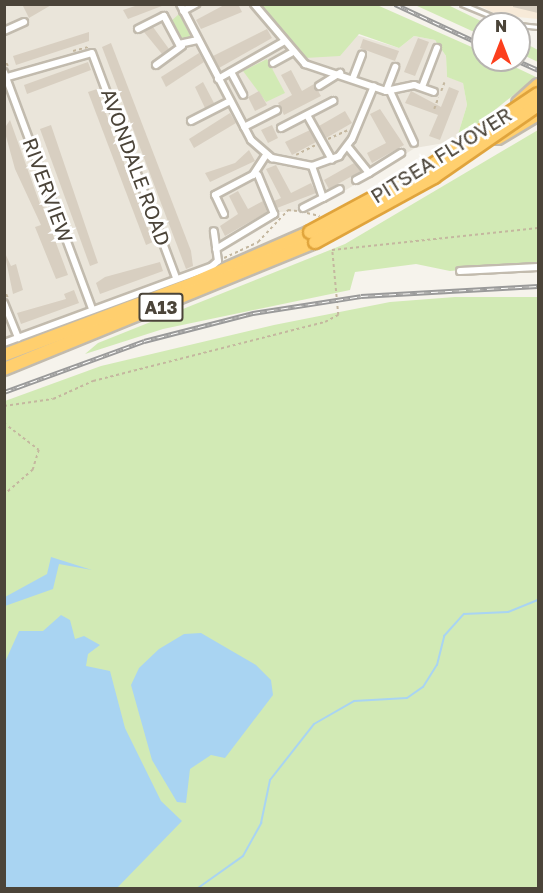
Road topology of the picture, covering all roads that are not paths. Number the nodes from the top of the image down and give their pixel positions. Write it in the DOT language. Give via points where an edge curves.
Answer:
graph roads {
  1 [pos="196,4"];
  2 [pos="254,4"];
  3 [pos="462,4"];
  4 [pos="182,8"];
  5 [pos="481,12"];
  6 [pos="24,22"];
  7 [pos="138,29"];
  8 [pos="4,31"];
  9 [pos="198,40"];
  10 [pos="283,42"];
  11 [pos="182,46"];
  12 [pos="437,48"];
  13 [pos="291,53"];
  14 [pos="362,55"];
  15 [pos="273,63"];
  16 [pos="156,65"];
  17 [pos="395,67"];
  18 [pos="231,72"];
  19 [pos="340,73"];
  20 [pos="5,76"];
  21 [pos="353,78"];
  22 [pos="218,79"];
  23 [pos="538,85"];
  24 [pos="319,86"];
  25 [pos="374,86"];
  26 [pos="422,87"];
  27 [pos="388,91"];
  28 [pos="438,93"];
  29 [pos="243,94"];
  30 [pos="538,94"];
  31 [pos="230,101"];
  32 [pos="333,101"];
  33 [pos="538,105"];
  34 [pos="277,110"];
  35 [pos="538,114"];
  36 [pos="307,115"];
  37 [pos="191,121"];
  38 [pos="497,122"];
  39 [pos="244,127"];
  40 [pos="281,128"];
  41 [pos="414,143"];
  42 [pos="348,147"];
  43 [pos="401,153"];
  44 [pos="266,155"];
  45 [pos="332,160"];
  46 [pos="312,166"];
  47 [pos="369,173"];
  48 [pos="258,175"];
  49 [pos="434,177"];
  50 [pos="356,180"];
  51 [pos="340,189"];
  52 [pos="323,198"];
  53 [pos="303,207"];
  54 [pos="224,214"];
  55 [pos="214,231"];
  56 [pos="312,237"];
  57 [pos="216,249"];
  58 [pos="538,267"];
  59 [pos="460,271"];
  60 [pos="176,278"];
  61 [pos="4,303"];
  62 [pos="92,309"];
  63 [pos="18,338"];
  64 [pos="4,343"];
  65 [pos="4,355"];
  66 [pos="4,369"];
  1 -- 4 [label="street"];
  2 -- 10 [label="street"];
  3 -- 5 [label="lane"];
  4 -- 9 [label="street"];
  6 -- 8 [label="street"];
  7 -- 11 [label="street" via="167,15"];
  9 -- 11 [label="street"];
  9 -- 22 [label="street"];
  10 -- 13 [label="street"];
  10 -- 18 [label="street"];
  11 -- 16 [label="street"];
  12 -- 26 [label="street"];
  13 -- 15 [label="street"];
  13 -- 19 [label="street" via="305,64"];
  14 -- 21 [label="street"];
  17 -- 27 [label="street"];
  18 -- 22 [label="street"];
  18 -- 29 [label="street"];
  19 -- 21 [label="street"];
  19 -- 24 [label="street"];
  20 -- 60 [label="street, AVONDALE ROAD" via="82,52 96,54"];
  20 -- 62 [label="street, RIVERVIEW"];
  21 -- 25 [label="street"];
  22 -- 31 [label="street"];
  23 -- 38 [label="highway, A13, bridge"];
  25 -- 27 [label="street"];
  25 -- 42 [label="street"];
  26 -- 27 [label="street"];
  26 -- 28 [label="street"];
  27 -- 41 [label="street"];
  30 -- 38 [label="highway, PITSEA FLYOVER / A13, bridge"];
  31 -- 37 [label="street"];
  31 -- 39 [label="street"];
  32 -- 36 [label="street"];
  33 -- 49 [label="highway, PITSEA FLYOVER / A13, bridge"];
  34 -- 39 [label="street"];
  35 -- 49 [label="highway, A13, bridge"];
  36 -- 40 [label="street"];
  36 -- 45 [label="street"];
  38 -- 56 [label="highway, PITSEA FLYOVER / A13, bridge"];
  39 -- 44 [label="street"];
  42 -- 45 [label="street"];
  42 -- 47 [label="street"];
  43 -- 47 [label="street"];
  44 -- 46 [label="street"];
  44 -- 54 [label="street" via="253,175 215,195"];
  45 -- 46 [label="street"];
  46 -- 52 [label="street"];
  47 -- 50 [label="street"];
  48 -- 57 [label="street" via="274,214"];
  49 -- 56 [label="highway, PITSEA FLYOVER / A13, bridge"];
  51 -- 52 [label="street"];
  52 -- 53 [label="street"];
  55 -- 57 [label="street"];
  56 -- 65 [label="highway, A13"];
  56 -- 66 [label="highway, A13"];
  57 -- 60 [label="street" via="218,261"];
  58 -- 59 [label="street"];
  60 -- 62 [label="street"];
  61 -- 63 [label="street"];
  62 -- 63 [label="street"];
  63 -- 64 [label="street"];
}
